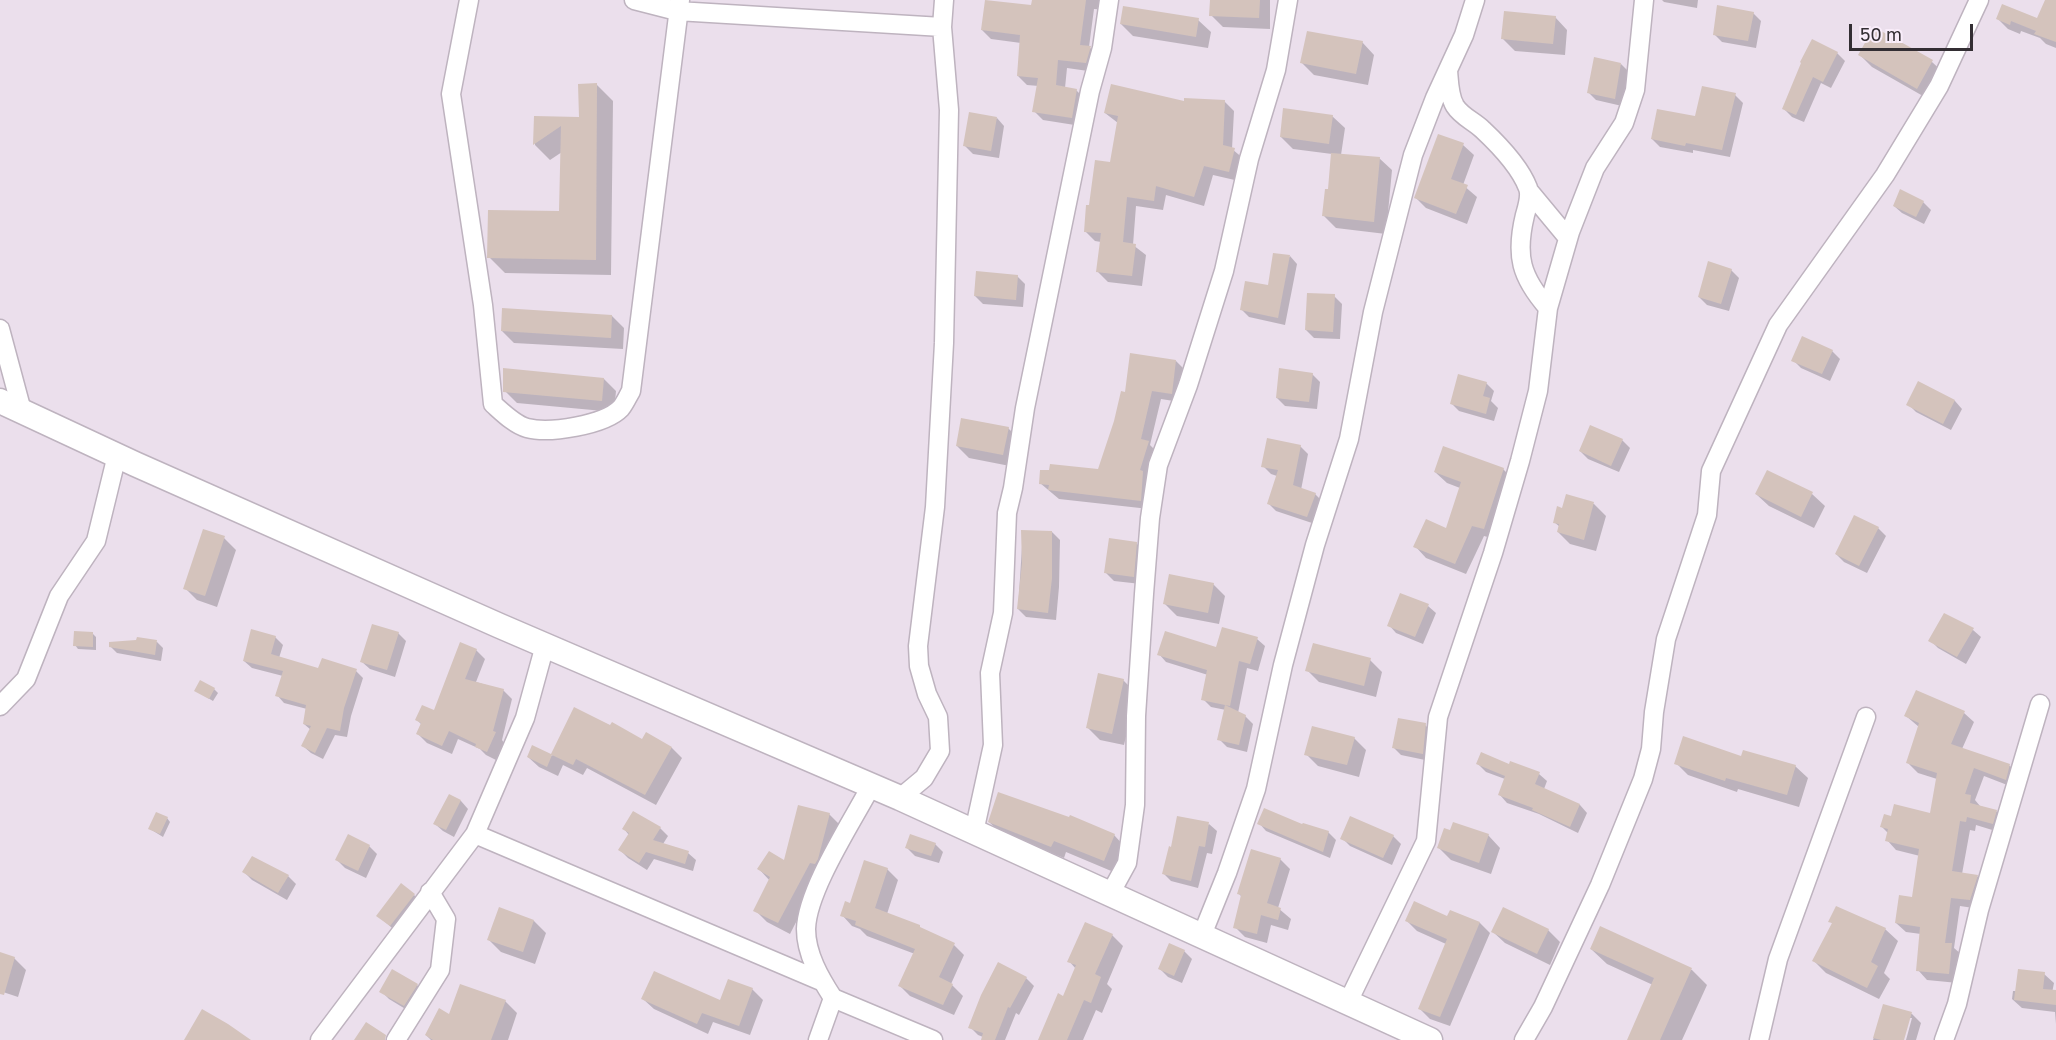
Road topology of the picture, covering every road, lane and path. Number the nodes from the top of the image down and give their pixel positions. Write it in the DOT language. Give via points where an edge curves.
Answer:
graph roads {
  1 [pos="469,0"];
  2 [pos="634,0"];
  3 [pos="944,0"];
  4 [pos="1109,0"];
  5 [pos="1288,0"];
  6 [pos="1475,0"];
  7 [pos="1644,0"];
  8 [pos="1979,0"];
  9 [pos="679,5"];
  10 [pos="942,27"];
  11 [pos="1448,70"];
  12 [pos="1529,191"];
  13 [pos="1568,238"];
  14 [pos="1548,308"];
  15 [pos="0,329"];
  16 [pos="0,401"];
  17 [pos="22,411"];
  18 [pos="117,455"];
  19 [pos="545,645"];
  20 [pos="7,690"];
  21 [pos="2040,704"];
  22 [pos="0,706"];
  23 [pos="1866,717"];
  24 [pos="871,786"];
  25 [pos="900,798"];
  26 [pos="974,832"];
  27 [pos="475,834"];
  28 [pos="430,892"];
  29 [pos="1110,894"];
  30 [pos="1202,935"];
  31 [pos="821,981"];
  32 [pos="833,998"];
  33 [pos="1348,1002"];
  34 [pos="320,1040"];
  35 [pos="396,1040"];
  36 [pos="818,1040"];
  37 [pos="933,1040"];
  38 [pos="1430,1040"];
  39 [pos="1524,1040"];
  40 [pos="1759,1040"];
  41 [pos="1944,1040"];
  1 -- 9 [label="street" via="451,94 483,305 493,404 526,428 546,430 574,428 601,419 621,408 631,391"];
  2 -- 9 [label="street"];
  3 -- 10 [label="street"];
  4 -- 26 [label="street" via="1025,408 1008,513 1003,613 990,673 993,745"];
  5 -- 29 [label="street" via="1276,70 1249,159 1224,271 1158,465 1143,605 1135,805 1127,863"];
  6 -- 11 [label="street"];
  7 -- 13 [label="street" via="1635,90 1624,123 1595,168"];
  8 -- 39 [label="street" via="1939,86 1885,175 1778,325 1710,471 1707,515 1666,639 1643,780 1600,885"];
  9 -- 10 [label="street"];
  10 -- 25 [label="street" via="949,110 944,343 936,507 918,645 919,666 941,735 940,751 924,778"];
  11 -- 12 [label="street" via="1454,105 1502,151"];
  11 -- 30 [label="street" via="1413,155 1373,312 1349,439 1303,589 1256,789"];
  12 -- 13 [label="street"];
  12 -- 14 [label="street" via="1519,249 1523,271"];
  13 -- 14 [label="street"];
  14 -- 33 [label="street" via="1538,391 1520,461 1438,717 1426,841"];
  15 -- 17 [label="street"];
  16 -- 17 [label="street"];
  17 -- 18 [label="street"];
  18 -- 19 [label="street"];
  18 -- 20 [label="street" via="96,541 59,596 26,679"];
  19 -- 24 [label="street"];
  19 -- 27 [label="street" via="525,718"];
  20 -- 22 [label="street"];
  21 -- 41 [label="street"];
  23 -- 40 [label="street" via="1778,959"];
  24 -- 25 [label="street"];
  24 -- 31 [label="street" via="815,891 806,929"];
  25 -- 26 [label="street"];
  26 -- 29 [label="street"];
  27 -- 28 [label="street"];
  27 -- 31 [label="street"];
  28 -- 34 [label="street"];
  28 -- 35 [label="street" via="446,919 440,970"];
  29 -- 30 [label="street"];
  30 -- 33 [label="street"];
  31 -- 32 [label="street"];
  32 -- 36 [label="street"];
  32 -- 37 [label="street"];
  33 -- 38 [label="street"];
}
